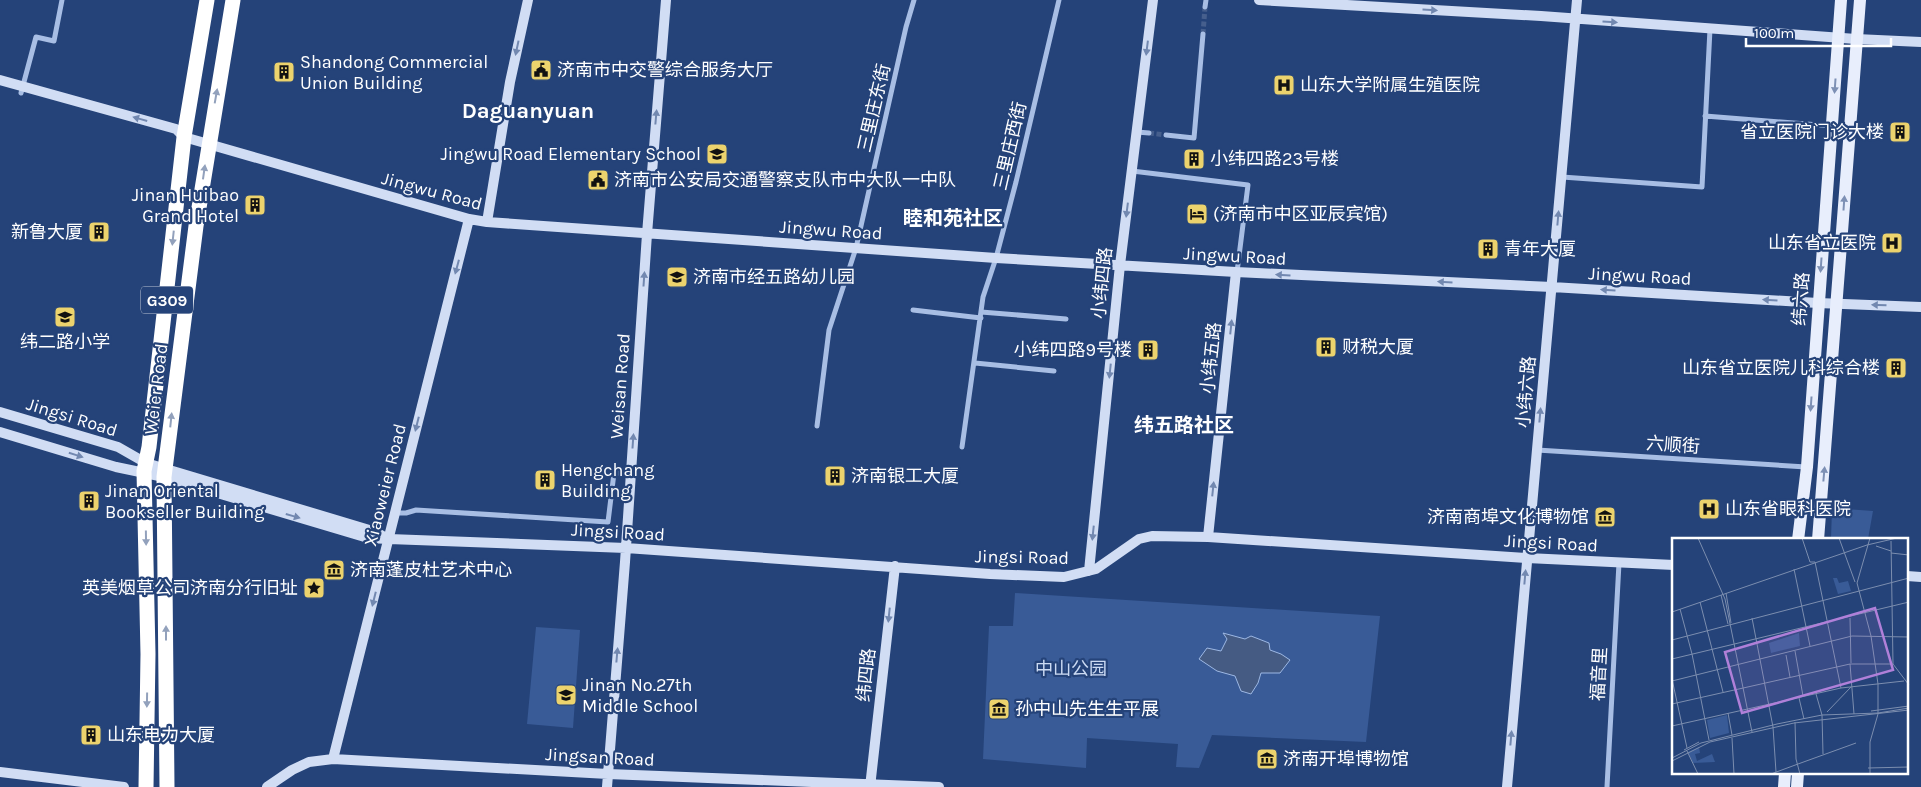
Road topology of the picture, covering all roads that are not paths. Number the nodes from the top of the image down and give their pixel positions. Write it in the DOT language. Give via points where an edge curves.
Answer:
graph roads {
  1 [pos="62,0"];
  2 [pos="207,0"];
  3 [pos="232,0"];
  4 [pos="528,0"];
  5 [pos="666,0"];
  6 [pos="914,0"];
  7 [pos="1059,0"];
  8 [pos="1152,0"];
  9 [pos="1206,0"];
  10 [pos="1259,0"];
  11 [pos="1578,0"];
  12 [pos="1841,0"];
  13 [pos="1860,0"];
  14 [pos="1205,7"];
  15 [pos="1576,20"];
  16 [pos="1710,29"];
  17 [pos="1202,34"];
  18 [pos="1838,37"];
  19 [pos="1856,39"];
  20 [pos="1921,42"];
  21 [pos="0,80"];
  22 [pos="21,90"];
  23 [pos="1705,116"];
  24 [pos="1832,126"];
  25 [pos="1136,132"];
  26 [pos="1149,133"];
  27 [pos="1166,135"];
  28 [pos="184,137"];
  29 [pos="208,144"];
  30 [pos="1132,171"];
  31 [pos="1562,177"];
  32 [pos="469,219"];
  33 [pos="486,222"];
  34 [pos="647,234"];
  35 [pos="856,248"];
  36 [pos="996,258"];
  37 [pos="1120,265"];
  38 [pos="1236,272"];
  39 [pos="1552,287"];
  40 [pos="1818,303"];
  41 [pos="1836,304"];
  42 [pos="1921,307"];
  43 [pos="913,310"];
  44 [pos="981,315"];
  45 [pos="1066,319"];
  46 [pos="975,363"];
  47 [pos="1054,371"];
  48 [pos="0,412"];
  49 [pos="817,426"];
  50 [pos="0,432"];
  51 [pos="962,447"];
  52 [pos="1537,450"];
  53 [pos="145,467"];
  54 [pos="1806,467"];
  55 [pos="165,472"];
  56 [pos="631,474"];
  57 [pos="395,513"];
  58 [pos="1208,538"];
  59 [pos="1798,538"];
  60 [pos="1818,538"];
  61 [pos="389,540"];
  62 [pos="626,548"];
  63 [pos="1527,558"];
  64 [pos="1619,562"];
  65 [pos="1672,565"];
  66 [pos="895,566"];
  67 [pos="1090,571"];
  68 [pos="1908,576"];
  69 [pos="1921,577"];
  70 [pos="333,759"];
  71 [pos="0,772"];
  72 [pos="608,774"];
  73 [pos="1785,774"];
  74 [pos="1798,774"];
  75 [pos="870,785"];
  76 [pos="124,787"];
  77 [pos="146,787"];
  78 [pos="167,787"];
  79 [pos="267,787"];
  80 [pos="606,787"];
  81 [pos="939,787"];
  82 [pos="1507,787"];
  83 [pos="1607,787"];
  84 [pos="1784,787"];
  85 [pos="1797,787"];
  1 -- 22 [label="street" via="54,41 36,37"];
  2 -- 28 [label="highway, Weier Road / G309"];
  29 -- 3 [label="highway, Weier Road / G309, one-way"];
  4 -- 33 [label="street, one-way"];
  34 -- 5 [label="street, Weisan Road, one-way"];
  6 -- 35 [label="street, 三里庄东街"];
  7 -- 36 [label="street, 三里庄西街"];
  8 -- 25 [label="street, 小纬四路, one-way"];
  9 -- 14 [label="street"];
  10 -- 15 [label="street, one-way"];
  11 -- 15 [label="street, 小纬六路"];
  12 -- 18 [label="main road, 纬六路"];
  13 -- 19 [label="main road, 纬六路"];
  15 -- 16 [label="street, one-way"];
  15 -- 31 [label="street, 小纬六路"];
  16 -- 18 [label="street"];
  16 -- 23 [label="street"];
  17 -- 27 [label="street" via="1194,138"];
  18 -- 19 [label="street"];
  18 -- 24 [label="main road, 纬六路, one-way"];
  19 -- 20 [label="street"];
  41 -- 19 [label="main road, 纬六路, one-way"];
  21 -- 22 [label="street, Jingwu Road"];
  28 -- 22 [label="street, Jingwu Road, one-way" via="176,129"];
  23 -- 24 [label="street"];
  23 -- 31 [label="street" via="1702,187"];
  24 -- 40 [label="main road, 纬六路, one-way"];
  25 -- 26 [label="street"];
  25 -- 30 [label="street, 小纬四路"];
  28 -- 29 [label="street, Jingwu Road"];
  28 -- 53 [label="highway, Weier Road / G309, one-way"];
  29 -- 32 [label="street, Jingwu Road"];
  55 -- 29 [label="highway, Weier Road / G309, one-way"];
  30 -- 37 [label="street, 小纬四路, one-way"];
  30 -- 38 [label="street" via="1248,185"];
  39 -- 31 [label="street, 小纬六路, one-way"];
  32 -- 33 [label="street, Jingwu Road"];
  32 -- 57 [label="street, Xiaoweier Road, one-way"];
  33 -- 34 [label="street, Jingwu Road"];
  34 -- 35 [label="street, Jingwu Road"];
  56 -- 34 [label="street, Weisan Road, one-way"];
  35 -- 36 [label="street, Jingwu Road"];
  35 -- 49 [label="street, 三里庄东街" via="829,330"];
  36 -- 37 [label="street, Jingwu Road"];
  36 -- 44 [label="street, 三里庄西街" via="983,297"];
  37 -- 38 [label="street, Jingwu Road"];
  37 -- 67 [label="street, 小纬四路, one-way"];
  39 -- 38 [label="street, Jingwu Road, one-way"];
  58 -- 38 [label="street, 小纬五路, one-way"];
  40 -- 39 [label="street, Jingwu Road, one-way"];
  52 -- 39 [label="street, 小纬六路, one-way"];
  40 -- 41 [label="street, Jingwu Road"];
  40 -- 54 [label="main road, 纬六路, one-way"];
  42 -- 41 [label="street, Jingwu Road, one-way"];
  60 -- 41 [label="main road, 纬六路, one-way"];
  43 -- 44 [label="street"];
  44 -- 45 [label="street"];
  44 -- 46 [label="street, 三里庄西街"];
  46 -- 47 [label="street"];
  46 -- 51 [label="street, 三里庄西街"];
  48 -- 53 [label="street, Jingsi Road" via="118,447"];
  50 -- 53 [label="street, Jingsi Road, one-way" via="116,467"];
  52 -- 54 [label="street, 六顺街"];
  52 -- 63 [label="street, 小纬六路"];
  53 -- 55 [label="street, Jingsi Road"];
  53 -- 77 [label="highway, Weier Road / G309, one-way"];
  54 -- 59 [label="main road, 纬六路"];
  55 -- 61 [label="street, Jingsi Road" via="376,532"];
  78 -- 55 [label="highway, Weier Road / G309, one-way"];
  56 -- 57 [label="street" via="614,472 608,522 416,510"];
  56 -- 62 [label="street, Weisan Road"];
  57 -- 61 [label="street, Xiaoweier Road"];
  58 -- 63 [label="street, Jingsi Road"];
  58 -- 67 [label="street, Jingsi Road" via="1152,536 1139,539 1113,559"];
  61 -- 62 [label="street, Jingsi Road"];
  61 -- 70 [label="street, Xiaoweier Road, one-way"];
  62 -- 66 [label="street, Jingsi Road"];
  72 -- 62 [label="street, Weisan Road, one-way"];
  63 -- 64 [label="street, Jingsi Road"];
  82 -- 63 [label="street, 小纬六路, one-way"];
  64 -- 65 [label="street, Jingsi Road"];
  64 -- 83 [label="street, 福音里"];
  66 -- 67 [label="street, Jingsi Road" via="1064,577"];
  66 -- 75 [label="street, 纬四路, one-way"];
  68 -- 69 [label="street"];
  70 -- 72 [label="street, Jingsan Road"];
  70 -- 79 [label="street, Jingsan Road" via="309,762"];
  71 -- 76 [label="street"];
  72 -- 75 [label="street, Jingsan Road"];
  72 -- 80 [label="street, Weisan Road"];
  73 -- 84 [label="main road"];
  74 -- 85 [label="main road"];
  75 -- 81 [label="street, Jingsan Road"];
}
